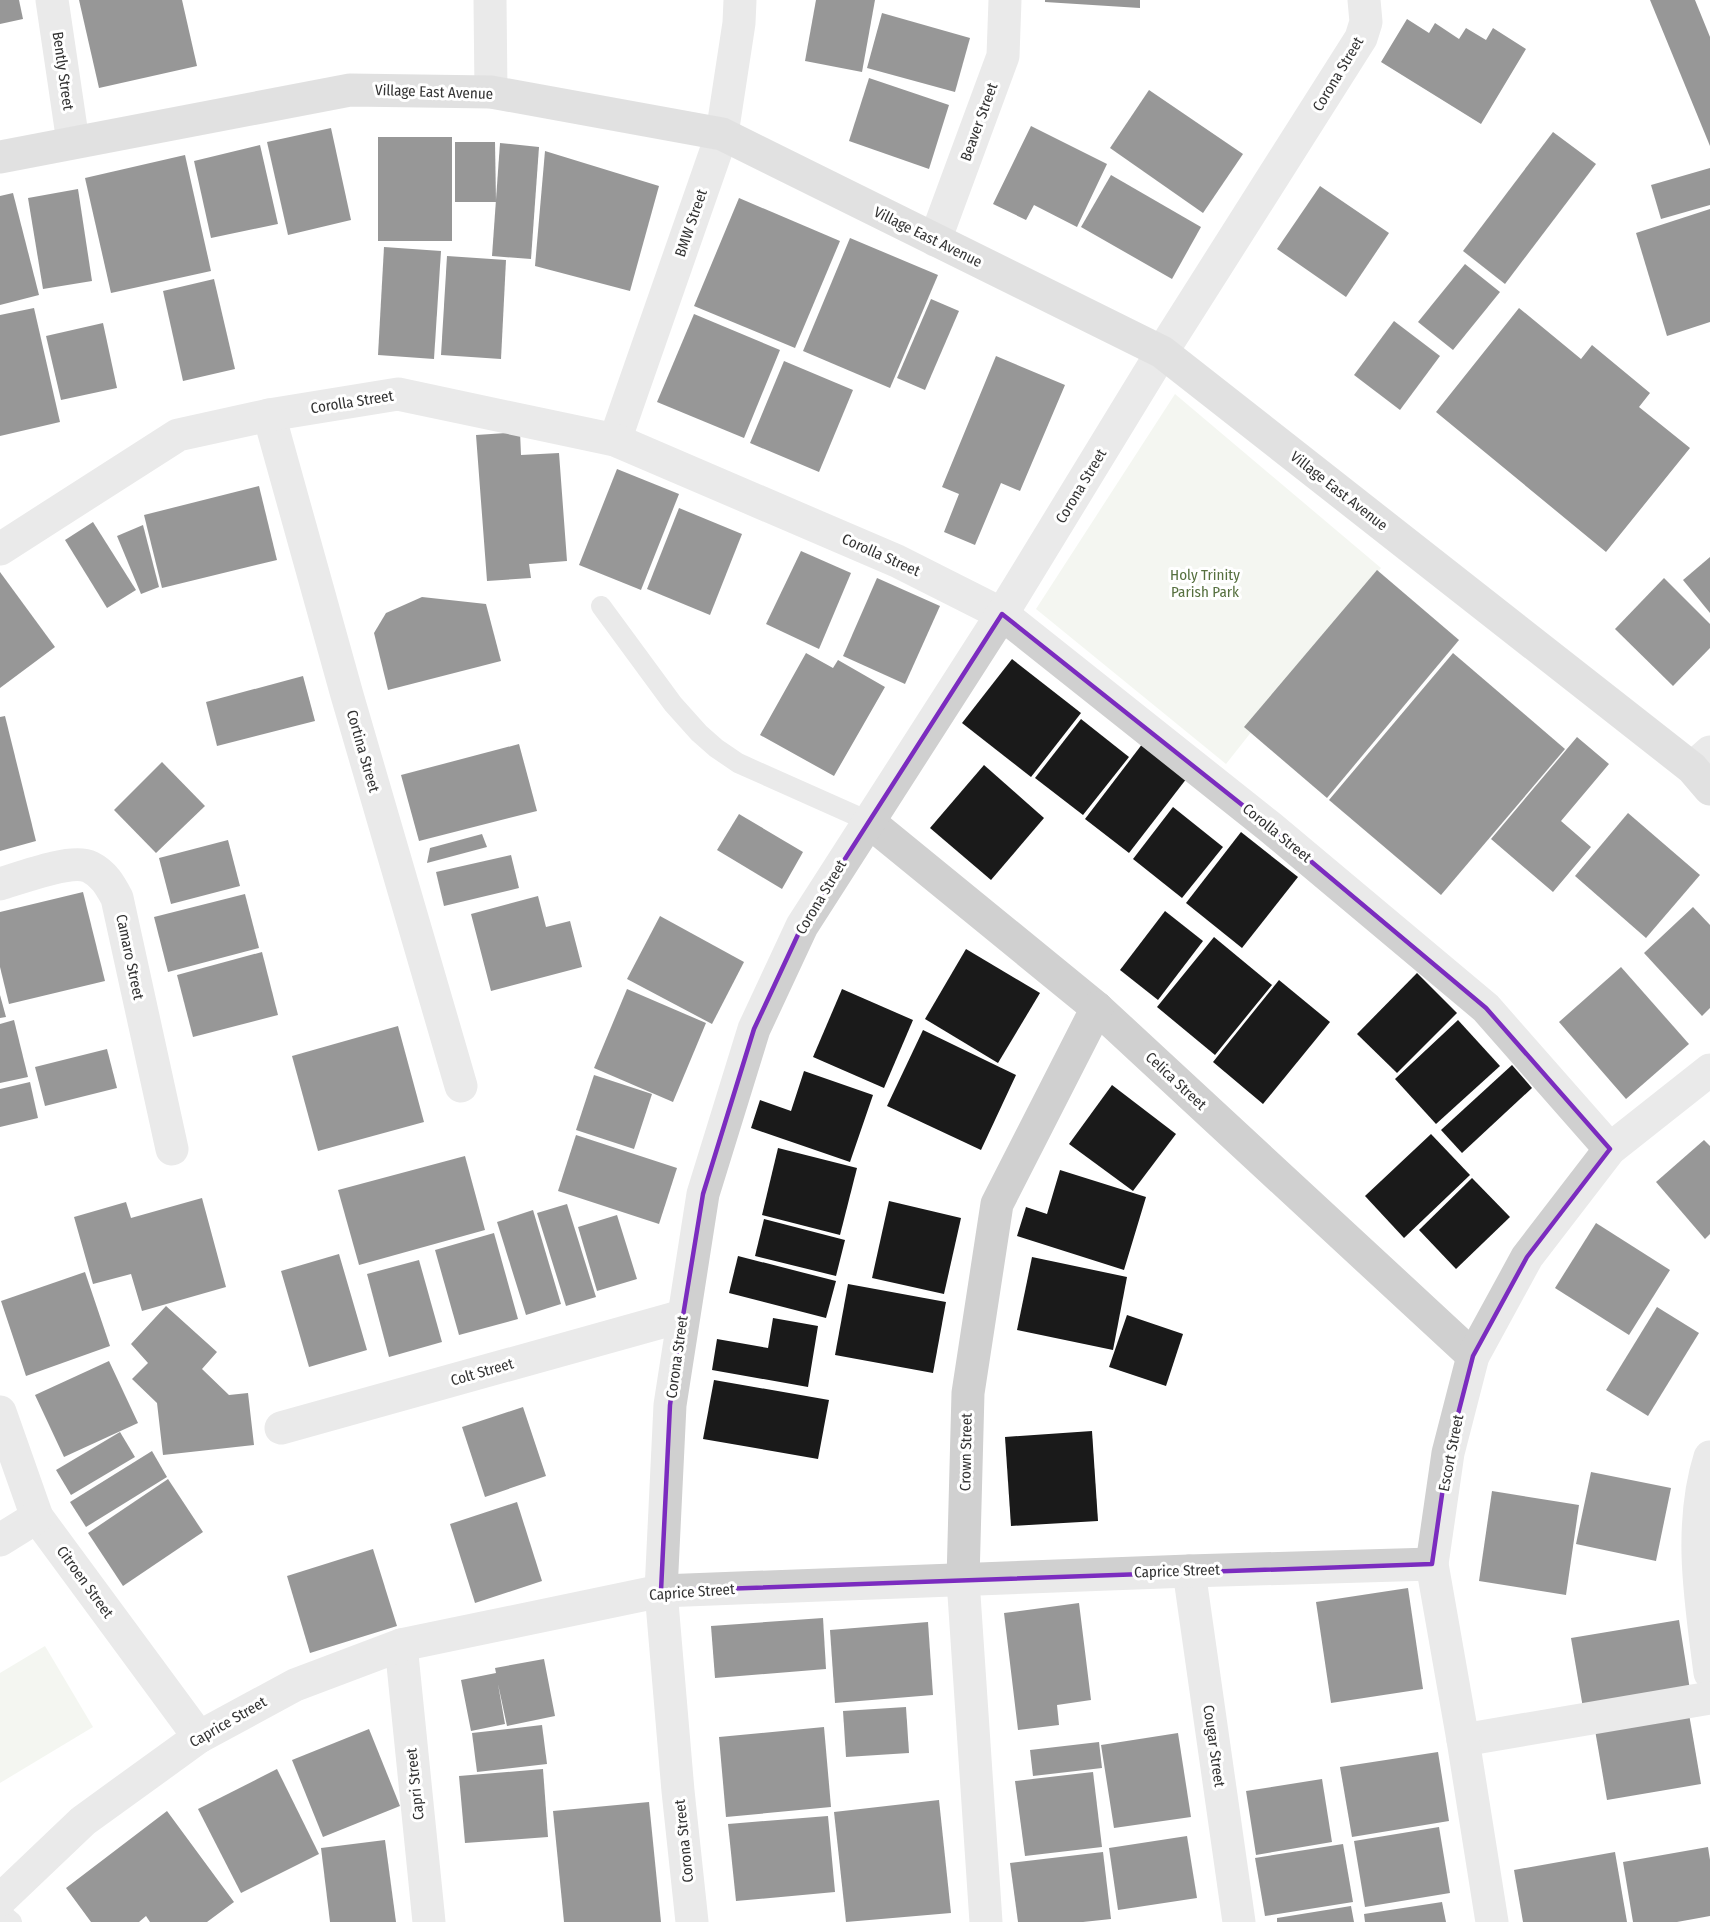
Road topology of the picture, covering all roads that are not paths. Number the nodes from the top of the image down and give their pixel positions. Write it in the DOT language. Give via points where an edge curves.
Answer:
graph roads {
  1 [pos="52,0"];
  2 [pos="490,0"];
  3 [pos="740,0"];
  4 [pos="1005,0"];
  5 [pos="1364,0"];
  6 [pos="491,93"];
  7 [pos="722,134"];
  8 [pos="73,142"];
  9 [pos="0,157"];
  10 [pos="935,240"];
  11 [pos="1162,352"];
  12 [pos="269,415"];
  13 [pos="615,440"];
  14 [pos="0,549"];
  15 [pos="601,606"];
  16 [pos="1002,614"];
  17 [pos="1704,769"];
  18 [pos="868,821"];
  19 [pos="0,884"];
  20 [pos="1097,1008"];
  21 [pos="1710,1070"];
  22 [pos="461,1086"];
  23 [pos="172,1149"];
  24 [pos="1610,1149"];
  25 [pos="683,1316"];
  26 [pos="1473,1356"];
  27 [pos="0,1412"];
  28 [pos="281,1428"];
  29 [pos="1710,1457"];
  30 [pos="37,1517"];
  31 [pos="0,1540"];
  32 [pos="1432,1564"];
  33 [pos="1189,1571"];
  34 [pos="963,1580"];
  35 [pos="661,1591"];
  36 [pos="400,1645"];
  37 [pos="1710,1673"];
  38 [pos="1710,1698"];
  39 [pos="199,1737"];
  40 [pos="1463,1740"];
  41 [pos="0,1900"];
  42 [pos="0,1912"];
  43 [pos="12,1922"];
  44 [pos="429,1922"];
  45 [pos="692,1922"];
  46 [pos="986,1922"];
  47 [pos="1239,1922"];
  48 [pos="1492,1922"];
  1 -- 8 [label="street, Bently Street"];
  2 -- 6 [label="street"];
  3 -- 7 [label="street, BMW Street" via="740,23"];
  4 -- 10 [label="street, Beaver Street" via="1004,56"];
  5 -- 11 [label="street, Corona Street" via="1366,22 1361,38"];
  6 -- 7 [label="street, Village East Avenue"];
  6 -- 8 [label="street, Village East Avenue" via="350,90"];
  7 -- 10 [label="street, Village East Avenue"];
  7 -- 13 [label="street, BMW Street"];
  8 -- 9 [label="street, Village East Avenue"];
  10 -- 11 [label="street, Village East Avenue"];
  11 -- 16 [label="street, Corona Street"];
  11 -- 17 [label="street, Village East Avenue"];
  12 -- 13 [label="street, Corolla Street" via="398,394"];
  12 -- 14 [label="street, Corolla Street" via="178,435"];
  12 -- 22 [label="street, Cortina Street"];
  13 -- 16 [label="street, Corolla Street" via="897,561"];
  15 -- 18 [label="lane" via="674,704 716,748 738,763"];
  16 -- 18 [label="street, Corona Street"];
  16 -- 24 [label="street, Corolla Street" via="1270,827 1486,1008"];
  18 -- 20 [label="street, Celica Street"];
  18 -- 25 [label="street, Corona Street" via="802,926 754,1029 703,1194"];
  19 -- 23 [label="street, Camaro Street" via="60,866 89,866 106,879 117,898"];
  20 -- 26 [label="street, Celica Street"];
  20 -- 34 [label="street, Crown Street" via="997,1204 968,1393"];
  21 -- 24 [label="street, Escort Street"];
  24 -- 26 [label="street, Escort Street" via="1527,1257"];
  25 -- 28 [label="street, Colt Street"];
  25 -- 35 [label="street, Corona Street" via="670,1405"];
  26 -- 32 [label="street, Escort Street" via="1448,1452"];
  27 -- 30 [label="street, Citroen Street"];
  29 -- 37 [label="street" via="1702,1483 1697,1570"];
  30 -- 31 [label="street"];
  30 -- 39 [label="street, Citroen Street"];
  32 -- 33 [label="street, Caprice Street"];
  32 -- 40 [label="street, Escort Street"];
  33 -- 34 [label="street, Caprice Street"];
  33 -- 47 [label="street, Cougar Street"];
  34 -- 35 [label="street, Caprice Street"];
  34 -- 46 [label="street, Crown Street"];
  35 -- 36 [label="street, Caprice Street"];
  35 -- 45 [label="street, Corona Street"];
  36 -- 39 [label="street, Caprice Street" via="295,1685"];
  36 -- 44 [label="street, Capri Street"];
  38 -- 40 [label="street"];
  39 -- 41 [label="street, Caprice Street" via="83,1821"];
  40 -- 48 [label="street, Escort Street"];
  42 -- 43 [label="lane"];
}
